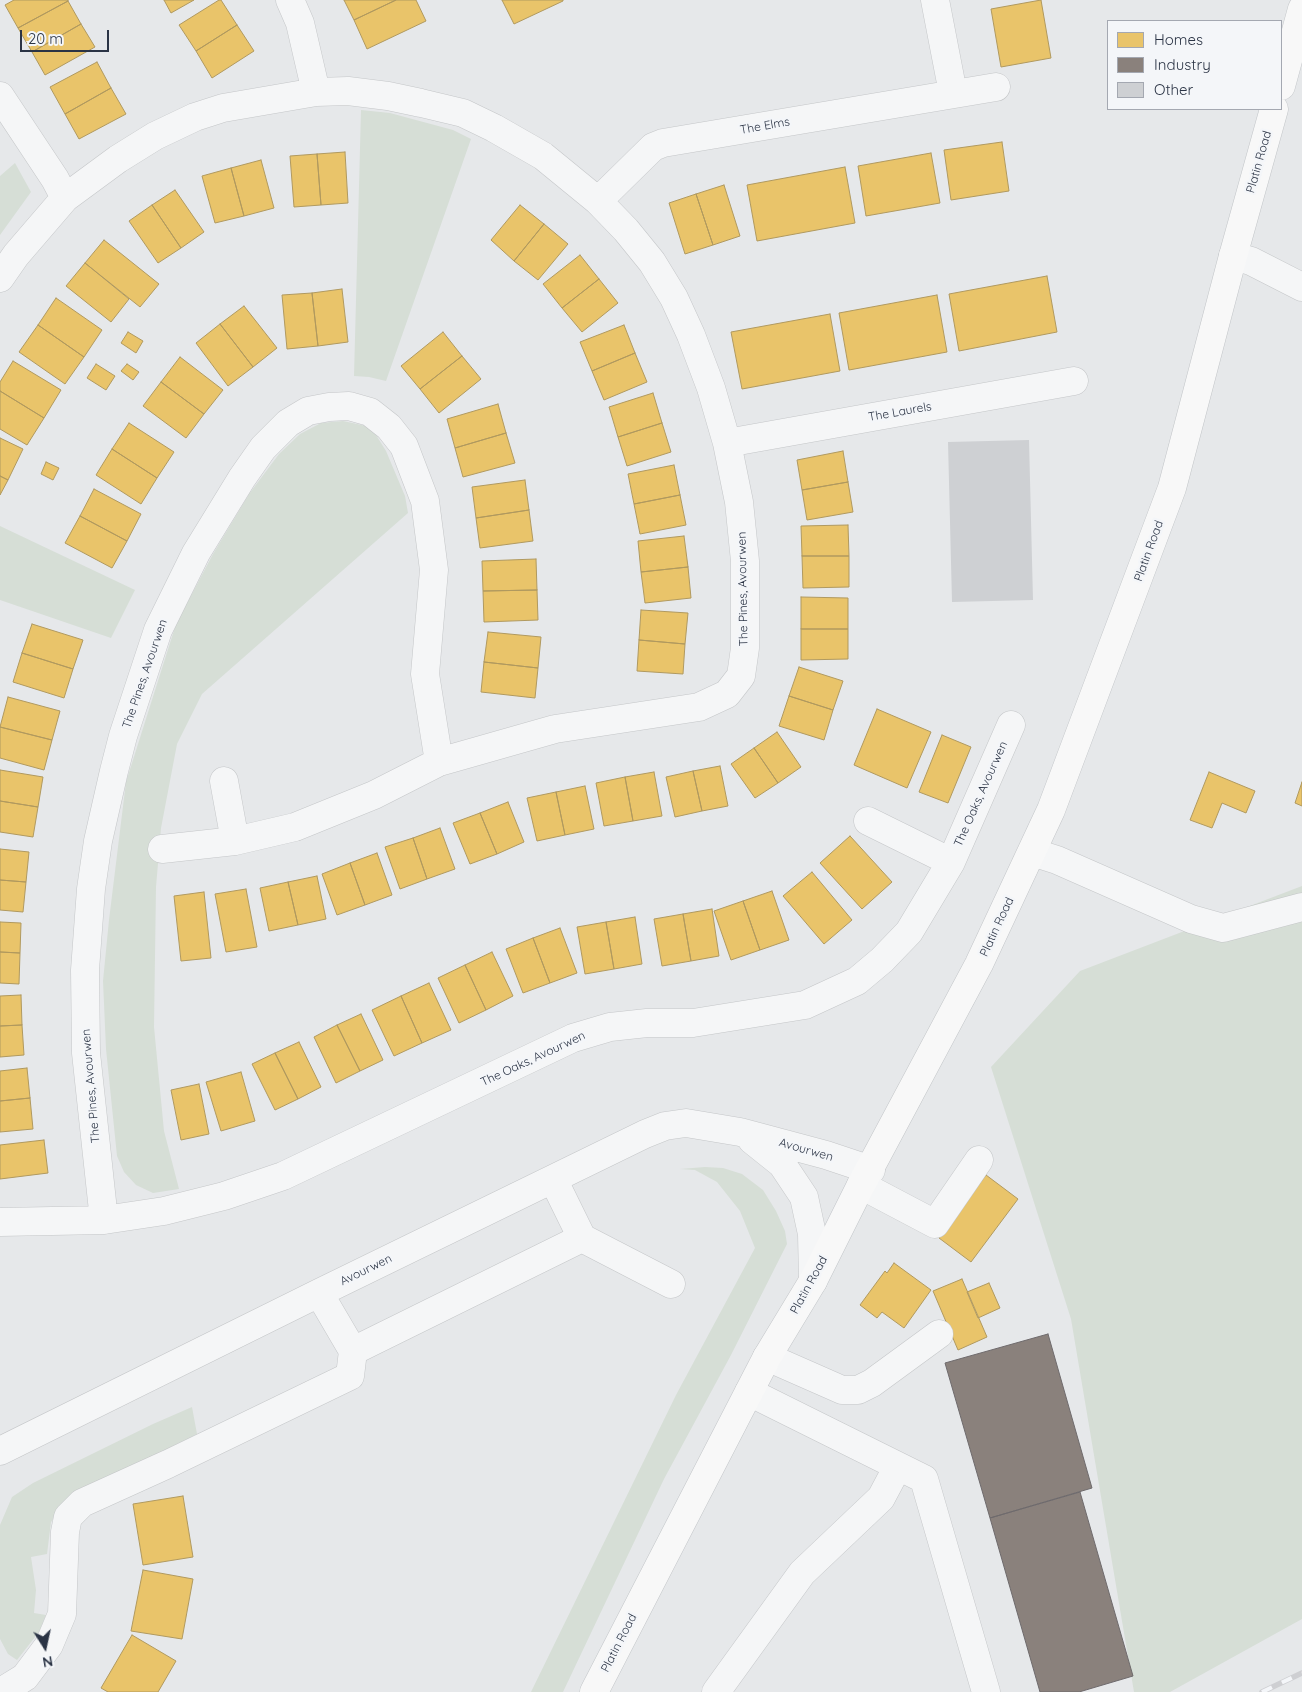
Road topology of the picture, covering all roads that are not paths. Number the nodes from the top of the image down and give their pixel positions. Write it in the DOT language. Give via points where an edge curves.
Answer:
graph roads {
  1 [pos="290,0"];
  2 [pos="935,0"];
  3 [pos="1302,9"];
  4 [pos="1282,82"];
  5 [pos="996,87"];
  6 [pos="316,92"];
  7 [pos="953,93"];
  8 [pos="0,96"];
  9 [pos="1274,110"];
  10 [pos="65,198"];
  11 [pos="598,201"];
  12 [pos="1233,256"];
  13 [pos="0,278"];
  14 [pos="1302,287"];
  15 [pos="1074,381"];
  16 [pos="727,443"];
  17 [pos="1011,725"];
  18 [pos="439,762"];
  19 [pos="224,781"];
  20 [pos="868,821"];
  21 [pos="235,841"];
  22 [pos="162,850"];
  23 [pos="1032,852"];
  24 [pos="951,862"];
  25 [pos="1302,908"];
  26 [pos="740,1132"];
  27 [pos="979,1160"];
  28 [pos="866,1178"];
  29 [pos="553,1179"];
  30 [pos="104,1220"];
  31 [pos="0,1222"];
  32 [pos="582,1238"];
  33 [pos="813,1281"];
  34 [pos="671,1284"];
  35 [pos="319,1293"];
  36 [pos="939,1334"];
  37 [pos="353,1351"];
  38 [pos="767,1357"];
  39 [pos="749,1392"];
  40 [pos="0,1451"];
  41 [pos="898,1466"];
  42 [pos="1,1692"];
  43 [pos="594,1692"];
  44 [pos="716,1692"];
  45 [pos="986,1692"];
  1 -- 6 [label="street" via="300,23"];
  2 -- 7 [label="street"];
  3 -- 4 [label="main road"];
  5 -- 7 [label="street, The Elms"];
  6 -- 10 [label="street, The Pines, Avourwen" via="194,116 118,159"];
  6 -- 11 [label="street, The Pines, Avourwen" via="348,91 388,96 463,113 543,156"];
  7 -- 11 [label="street, The Elms" via="663,143 653,147"];
  8 -- 10 [label="street"];
  9 -- 12 [label="main road, Platin Road"];
  10 -- 13 [label="street, The Pines, Avourwen"];
  11 -- 16 [label="street, The Pines, Avourwen" via="652,262 674,298 711,388"];
  12 -- 14 [label="street" via="1251,261"];
  12 -- 23 [label="main road, Platin Road" via="1172,488 1069,765"];
  15 -- 16 [label="street, The Laurels"];
  16 -- 18 [label="street, The Pines, Avourwen" via="739,502 744,561 745,648 741,676 727,694 699,707 555,729"];
  17 -- 24 [label="street, The Oaks, Avourwen"];
  18 -- 21 [label="street, The Pines, Avourwen" via="374,795 295,826"];
  18 -- 30 [label="street, The Pines, Avourwen" via="425,674 434,570 425,501 404,446 390,427 370,412 349,406 308,411 288,424 263,448 196,553 158,630 114,771 91,889 85,970 86,1053"];
  19 -- 21 [label="street"];
  20 -- 24 [label="street, The Oaks, Avourwen"];
  21 -- 22 [label="street, The Pines, Avourwen"];
  23 -- 25 [label="street" via="1191,919 1223,928"];
  23 -- 28 [label="main road, Platin Road" via="979,964"];
  24 -- 30 [label="street, The Oaks, Avourwen" via="909,932 882,960 857,981 805,1005 693,1023 610,1027 573,1038 283,1176 164,1212"];
  26 -- 28 [label="street, Avourwen" via="826,1155"];
  26 -- 29 [label="street, Avourwen" via="686,1123 665,1126"];
  26 -- 33 [label="street, Avourwen" via="782,1164 804,1197 812,1234"];
  27 -- 28 [label="street, Avourwen" via="935,1224"];
  28 -- 33 [label="main road, Platin Road"];
  29 -- 32 [label="street"];
  29 -- 35 [label="street, Avourwen"];
  30 -- 31 [label="street"];
  32 -- 34 [label="street"];
  32 -- 37 [label="street"];
  33 -- 38 [label="main road, Platin Road"];
  35 -- 37 [label="street"];
  35 -- 40 [label="street, Avourwen"];
  36 -- 38 [label="street" via="872,1384 858,1390 842,1390"];
  37 -- 42 [label="street" via="350,1376 82,1503 68,1517 62,1614 49,1645 25,1676"];
  38 -- 39 [label="main road, Platin Road"];
  39 -- 41 [label="street"];
  39 -- 43 [label="main road, Platin Road"];
  41 -- 44 [label="street" via="881,1498 802,1573"];
  41 -- 45 [label="street" via="924,1479"];
}
